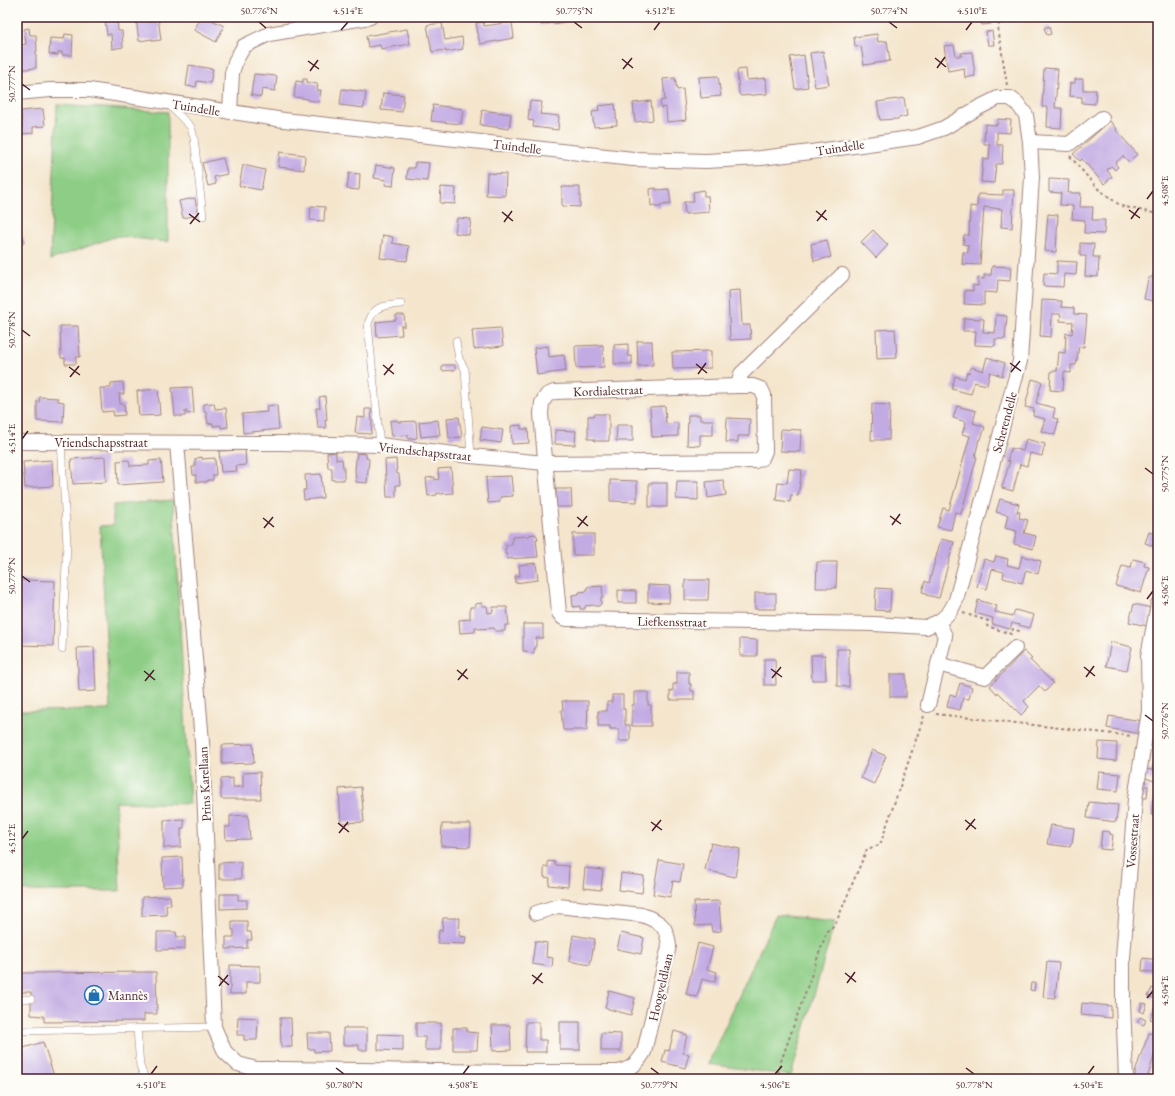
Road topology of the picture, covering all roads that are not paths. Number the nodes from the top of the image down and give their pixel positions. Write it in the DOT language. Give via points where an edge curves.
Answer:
graph roads {
  1 [pos="370,17"];
  2 [pos="17,92"];
  3 [pos="1010,98"];
  4 [pos="171,103"];
  5 [pos="230,112"];
  6 [pos="1102,118"];
  7 [pos="1030,142"];
  8 [pos="203,216"];
  9 [pos="842,275"];
  10 [pos="401,304"];
  11 [pos="456,341"];
  12 [pos="738,386"];
  13 [pos="761,389"];
  14 [pos="17,442"];
  15 [pos="61,442"];
  16 [pos="177,442"];
  17 [pos="380,446"];
  18 [pos="471,456"];
  19 [pos="544,463"];
  20 [pos="1158,604"];
  21 [pos="938,622"];
  22 [pos="62,648"];
  23 [pos="1015,648"];
  24 [pos="938,664"];
  25 [pos="928,705"];
  26 [pos="536,913"];
  27 [pos="17,999"];
  28 [pos="31,999"];
  29 [pos="214,1028"];
  30 [pos="137,1029"];
  31 [pos="17,1031"];
  32 [pos="284,1074"];
  33 [pos="525,1075"];
  34 [pos="145,1079"];
  35 [pos="1126,1079"];
  1 -- 5 [label="street" via="269,34 244,46 232,74"];
  2 -- 4 [label="street, Tuindelle" via="89,90"];
  3 -- 5 [label="street, Tuindelle" via="998,98 944,128 918,137 797,154 706,161 633,159"];
  3 -- 7 [label="street, Scherendelle" via="1026,115"];
  4 -- 5 [label="street, Tuindelle"];
  4 -- 8 [label="lane" via="172,108 191,127"];
  6 -- 7 [label="street" via="1070,144"];
  7 -- 21 [label="street, Scherendelle" via="1032,177 1020,361 952,609"];
  9 -- 12 [label="street" via="741,374"];
  10 -- 17 [label="lane" via="382,306 370,317 368,324"];
  11 -- 18 [label="lane" via="459,359 465,369"];
  12 -- 13 [label="street, Kordialestraat"];
  12 -- 19 [label="street, Kordialestraat" via="554,392 547,395 542,403"];
  13 -- 19 [label="street, Vriendschapsstraat" via="764,395 765,451 762,458 755,461"];
  14 -- 15 [label="street, Vriendschapsstraat"];
  15 -- 16 [label="street, Vriendschapsstraat"];
  15 -- 22 [label="lane" via="67,544"];
  16 -- 17 [label="street, Vriendschapsstraat"];
  16 -- 29 [label="street, Prins Karellaan" via="202,742"];
  17 -- 18 [label="street, Vriendschapsstraat"];
  18 -- 19 [label="street, Vriendschapsstraat"];
  19 -- 21 [label="street, Liefkensstraat" via="559,613 563,618 926,626"];
  20 -- 35 [label="street, Vossestraat" via="1148,656 1149,711 1135,799 1123,958"];
  21 -- 24 [label="street" via="945,636"];
  23 -- 24 [label="street" via="985,677"];
  24 -- 25 [label="street"];
  26 -- 33 [label="street, Hoogveldlaan" via="558,906 642,915 654,919 663,926 669,946 644,1052 639,1062 630,1069 619,1072"];
  27 -- 28 [label="lane"];
  29 -- 30 [label="lane"];
  29 -- 32 [label="street, Prins Karellaan" via="225,1052 238,1064"];
  30 -- 31 [label="lane"];
  30 -- 34 [label="lane" via="140,1066"];
  32 -- 33 [label="street, Hoogveldlaan"];
}
